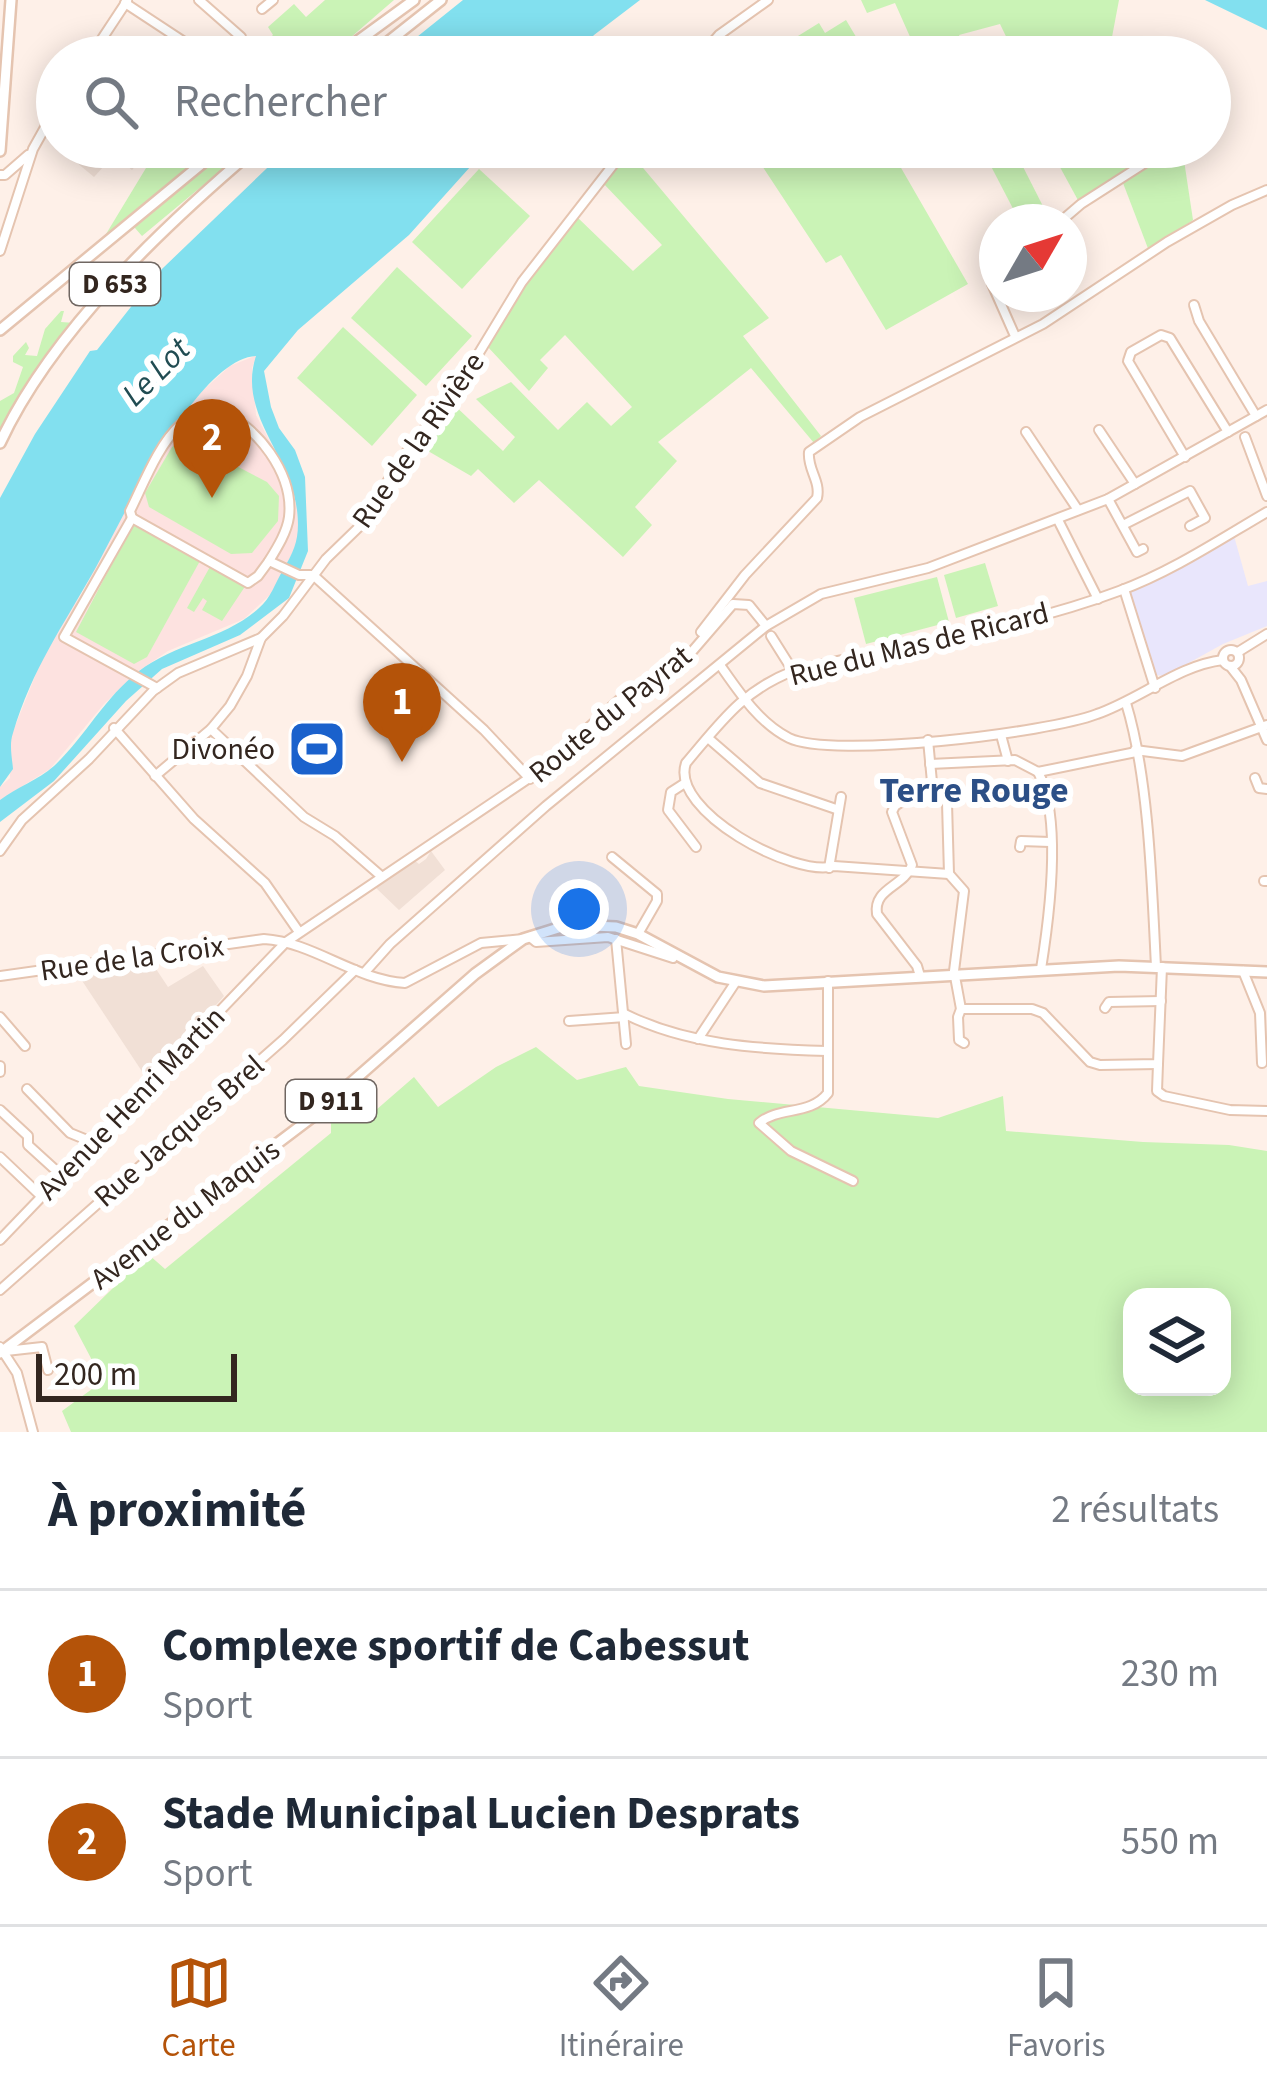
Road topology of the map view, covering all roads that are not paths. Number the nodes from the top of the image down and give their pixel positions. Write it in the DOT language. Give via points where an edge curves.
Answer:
graph roads {
  1 [pos="11,0"];
  2 [pos="199,0"];
  3 [pos="272,0"];
  4 [pos="414,0"];
  5 [pos="441,0"];
  6 [pos="768,0"];
  7 [pos="126,1"];
  8 [pos="262,9"];
  9 [pos="104,36"];
  10 [pos="176,36"];
  11 [pos="240,36"];
  12 [pos="365,36"];
  13 [pos="396,36"];
  14 [pos="717,36"];
  15 [pos="36,144"];
  16 [pos="0,151"];
  17 [pos="197,168"];
  18 [pos="233,168"];
  19 [pos="611,168"];
  20 [pos="1137,168"];
  21 [pos="22,170"];
  22 [pos="0,176"];
  23 [pos="1267,190"];
  24 [pos="1081,204"];
  25 [pos="0,251"];
  26 [pos="1195,305"];
  27 [pos="1005,312"];
  28 [pos="0,330"];
  29 [pos="1016,336"];
  30 [pos="1267,410"];
  31 [pos="1256,416"];
  32 [pos="1246,422"];
  33 [pos="1099,430"];
  34 [pos="1230,431"];
  35 [pos="1026,432"];
  36 [pos="1245,437"];
  37 [pos="0,443"];
  38 [pos="1185,457"];
  39 [pos="1135,484"];
  40 [pos="1267,496"];
  41 [pos="1108,499"];
  42 [pos="1078,510"];
  43 [pos="1267,512"];
  44 [pos="132,518"];
  45 [pos="1058,520"];
  46 [pos="1123,525"];
  47 [pos="1190,526"];
  48 [pos="1143,549"];
  49 [pos="269,561"];
  50 [pos="313,575"];
  51 [pos="1124,590"];
  52 [pos="1098,598"];
  53 [pos="767,627"];
  54 [pos="1267,634"];
  55 [pos="261,638"];
  56 [pos="1232,660"];
  57 [pos="720,665"];
  58 [pos="674,668"];
  59 [pos="794,671"];
  60 [pos="154,687"];
  61 [pos="1155,688"];
  62 [pos="743,697"];
  63 [pos="1126,703"];
  64 [pos="1264,725"];
  65 [pos="114,728"];
  66 [pos="211,729"];
  67 [pos="1001,735"];
  68 [pos="708,738"];
  69 [pos="928,740"];
  70 [pos="1267,740"];
  71 [pos="1136,751"];
  72 [pos="1008,761"];
  73 [pos="930,764"];
  74 [pos="1038,772"];
  75 [pos="155,776"];
  76 [pos="1255,778"];
  77 [pos="530,779"];
  78 [pos="932,782"];
  79 [pos="686,783"];
  80 [pos="1267,789"];
  81 [pos="841,797"];
  82 [pos="836,809"];
  83 [pos="1050,842"];
  84 [pos="696,847"];
  85 [pos="1020,847"];
  86 [pos="0,851"];
  87 [pos="612,857"];
  88 [pos="829,868"];
  89 [pos="910,871"];
  90 [pos="949,874"];
  91 [pos="381,876"];
  92 [pos="299,932"];
  93 [pos="638,934"];
  94 [pos="526,937"];
  95 [pos="616,939"];
  96 [pos="286,942"];
  97 [pos="675,954"];
  98 [pos="1159,967"];
  99 [pos="1041,969"];
  100 [pos="1243,970"];
  101 [pos="360,971"];
  102 [pos="1267,972"];
  103 [pos="956,975"];
  104 [pos="0,976"];
  105 [pos="920,976"];
  106 [pos="828,982"];
  107 [pos="734,983"];
  108 [pos="1161,1001"];
  109 [pos="1105,1008"];
  110 [pos="962,1010"];
  111 [pos="625,1016"];
  112 [pos="0,1017"];
  113 [pos="569,1021"];
  114 [pos="4,1029"];
  115 [pos="698,1039"];
  116 [pos="964,1043"];
  117 [pos="626,1044"];
  118 [pos="26,1046"];
  119 [pos="828,1051"];
  120 [pos="1262,1063"];
  121 [pos="1158,1064"];
  122 [pos="27,1090"];
  123 [pos="0,1110"];
  124 [pos="1267,1111"];
  125 [pos="92,1142"];
  126 [pos="0,1157"];
  127 [pos="61,1175"];
  128 [pos="853,1181"];
  129 [pos="41,1196"];
  130 [pos="0,1240"];
  131 [pos="0,1290"];
  132 [pos="1,1350"];
  133 [pos="48,1370"];
  134 [pos="33,1432"];
  1 -- 16 [label="main road"];
  2 -- 11 [label="street"];
  3 -- 8 [label="street"];
  4 -- 12 [label="main road"];
  5 -- 13 [label="main road"];
  6 -- 14 [label="street"];
  7 -- 9 [label="street"];
  7 -- 10 [label="street"];
  15 -- 21 [label="street"];
  17 -- 28 [label="main road"];
  18 -- 37 [label="main road, D 653" via="156,237 64,342"];
  19 -- 50 [label="street, Rue de la Rivière" via="521,282 360,526"];
  20 -- 24 [label="street"];
  21 -- 22 [label="street"];
  21 -- 25 [label="street"];
  23 -- 29 [label="street"];
  26 -- 31 [label="street"];
  27 -- 29 [label="street"];
  29 -- 58 [label="street" via="809,452 817,498"];
  30 -- 31 [label="street"];
  31 -- 32 [label="street"];
  32 -- 34 [label="street"];
  32 -- 36 [label="street"];
  33 -- 39 [label="street"];
  34 -- 36 [label="street"];
  34 -- 38 [label="street"];
  34 -- 38 [label="street" via="1161,334 1128,361"];
  35 -- 42 [label="street"];
  36 -- 40 [label="street"];
  38 -- 39 [label="street"];
  39 -- 41 [label="street"];
  41 -- 42 [label="street"];
  41 -- 46 [label="street"];
  42 -- 45 [label="street"];
  43 -- 51 [label="street, Rue du Mas de Ricard"];
  44 -- 49 [label="street" via="248,583"];
  44 -- 49 [label="street" via="173,434 195,416 219,411 254,430 288,496 289,519"];
  44 -- 60 [label="street" via="64,637"];
  45 -- 52 [label="street"];
  45 -- 53 [label="street" via="902,576 821,594"];
  46 -- 47 [label="street" via="1190,491 1205,518"];
  46 -- 48 [label="street" via="1137,552"];
  49 -- 50 [label="street"];
  50 -- 55 [label="street, Rue de la Rivière"];
  50 -- 77 [label="street"];
  51 -- 52 [label="street, Rue du Mas de Ricard"];
  51 -- 61 [label="street"];
  52 -- 59 [label="street, Rue du Mas de Ricard"];
  53 -- 57 [label="street, Rue Jacques Brel"];
  53 -- 58 [label="street, Route du Payrat" via="749,605 733,604"];
  53 -- 59 [label="street, Route du Payrat"];
  54 -- 56 [label="street"];
  55 -- 60 [label="street"];
  55 -- 66 [label="street, Rue de la Rivière" via="248,676"];
  56 -- 61 [label="street" via="1203,662"];
  56 -- 64 [label="street"];
  57 -- 62 [label="street"];
  57 -- 101 [label="street, Rue Jacques Brel"];
  58 -- 77 [label="street, Route du Payrat" via="629,691"];
  59 -- 62 [label="street, Rue du Mas de Ricard"];
  60 -- 65 [label="street"];
  61 -- 63 [label="street"];
  62 -- 68 [label="street"];
  62 -- 69 [label="street" via="768,724 810,745"];
  63 -- 67 [label="street" via="1058,727"];
  63 -- 71 [label="street"];
  64 -- 70 [label="street"];
  64 -- 71 [label="street" via="1181,756"];
  65 -- 75 [label="street"];
  65 -- 86 [label="street"];
  66 -- 75 [label="street, Rue de la Rivière"];
  66 -- 91 [label="street"];
  67 -- 69 [label="street"];
  67 -- 72 [label="street"];
  68 -- 79 [label="street" via="686,763"];
  68 -- 82 [label="street" via="760,784"];
  69 -- 73 [label="street"];
  71 -- 74 [label="street"];
  71 -- 98 [label="street"];
  72 -- 73 [label="street"];
  72 -- 74 [label="street"];
  73 -- 78 [label="street"];
  74 -- 83 [label="street"];
  75 -- 92 [label="street" via="265,883"];
  76 -- 80 [label="street"];
  77 -- 91 [label="street, Route du Payrat"];
  78 -- 89 [label="street" via="892,812"];
  78 -- 90 [label="street" via="947,803"];
  79 -- 84 [label="street" via="671,792 668,810"];
  79 -- 88 [label="street" via="721,829"];
  81 -- 82 [label="street"];
  82 -- 88 [label="street"];
  83 -- 85 [label="street"];
  83 -- 99 [label="street" via="1052,904"];
  87 -- 93 [label="street" via="657,894"];
  88 -- 89 [label="street"];
  89 -- 90 [label="street"];
  89 -- 105 [label="street" via="875,905"];
  90 -- 103 [label="street" via="964,891"];
  91 -- 92 [label="street, Route du Payrat"];
  92 -- 96 [label="street, Route du Payrat"];
  93 -- 94 [label="main road, Avenue du Maquis / D 911" via="582,924"];
  93 -- 97 [label="main road, Avenue du Maquis / D 911"];
  94 -- 95 [label="street"];
  94 -- 101 [label="street" via="481,943 405,982"];
  94 -- 132 [label="main road, Avenue du Maquis / D 911" via="311,1118"];
  95 -- 97 [label="street"];
  95 -- 111 [label="street"];
  96 -- 101 [label="street, Rue de la Croix"];
  96 -- 104 [label="street, Rue de la Croix"];
  96 -- 125 [label="street, Avenue Henri Martin"];
  97 -- 107 [label="main road, Avenue du Maquis / D 911"];
  98 -- 99 [label="main road, D 911"];
  98 -- 100 [label="main road, D 911"];
  98 -- 108 [label="street"];
  99 -- 103 [label="main road, D 911"];
  100 -- 102 [label="main road, D 911"];
  100 -- 120 [label="street" via="1259,1012"];
  101 -- 131 [label="street, Rue Jacques Brel"];
  103 -- 105 [label="main road, D 911"];
  103 -- 110 [label="street"];
  105 -- 106 [label="main road, D 911"];
  106 -- 107 [label="main road, D 911"];
  106 -- 119 [label="street"];
  107 -- 115 [label="street"];
  108 -- 109 [label="street"];
  108 -- 121 [label="street"];
  110 -- 116 [label="street"];
  110 -- 121 [label="street" via="1032,1009 1090,1062"];
  111 -- 113 [label="street"];
  111 -- 115 [label="street"];
  111 -- 117 [label="street"];
  112 -- 114 [label="street"];
  114 -- 118 [label="street"];
  115 -- 119 [label="street"];
  119 -- 128 [label="street" via="824,1100 759,1123 791,1151"];
  121 -- 124 [label="street" via="1156,1091 1164,1096"];
  122 -- 125 [label="street" via="70,1133"];
  123 -- 127 [label="street"];
  125 -- 127 [label="street, Avenue Henri Martin"];
  126 -- 129 [label="street"];
  127 -- 129 [label="street, Avenue Henri Martin"];
  129 -- 130 [label="street, Avenue Henri Martin"];
  132 -- 133 [label="street" via="42,1347"];
  132 -- 134 [label="street" via="17,1373"];
}
